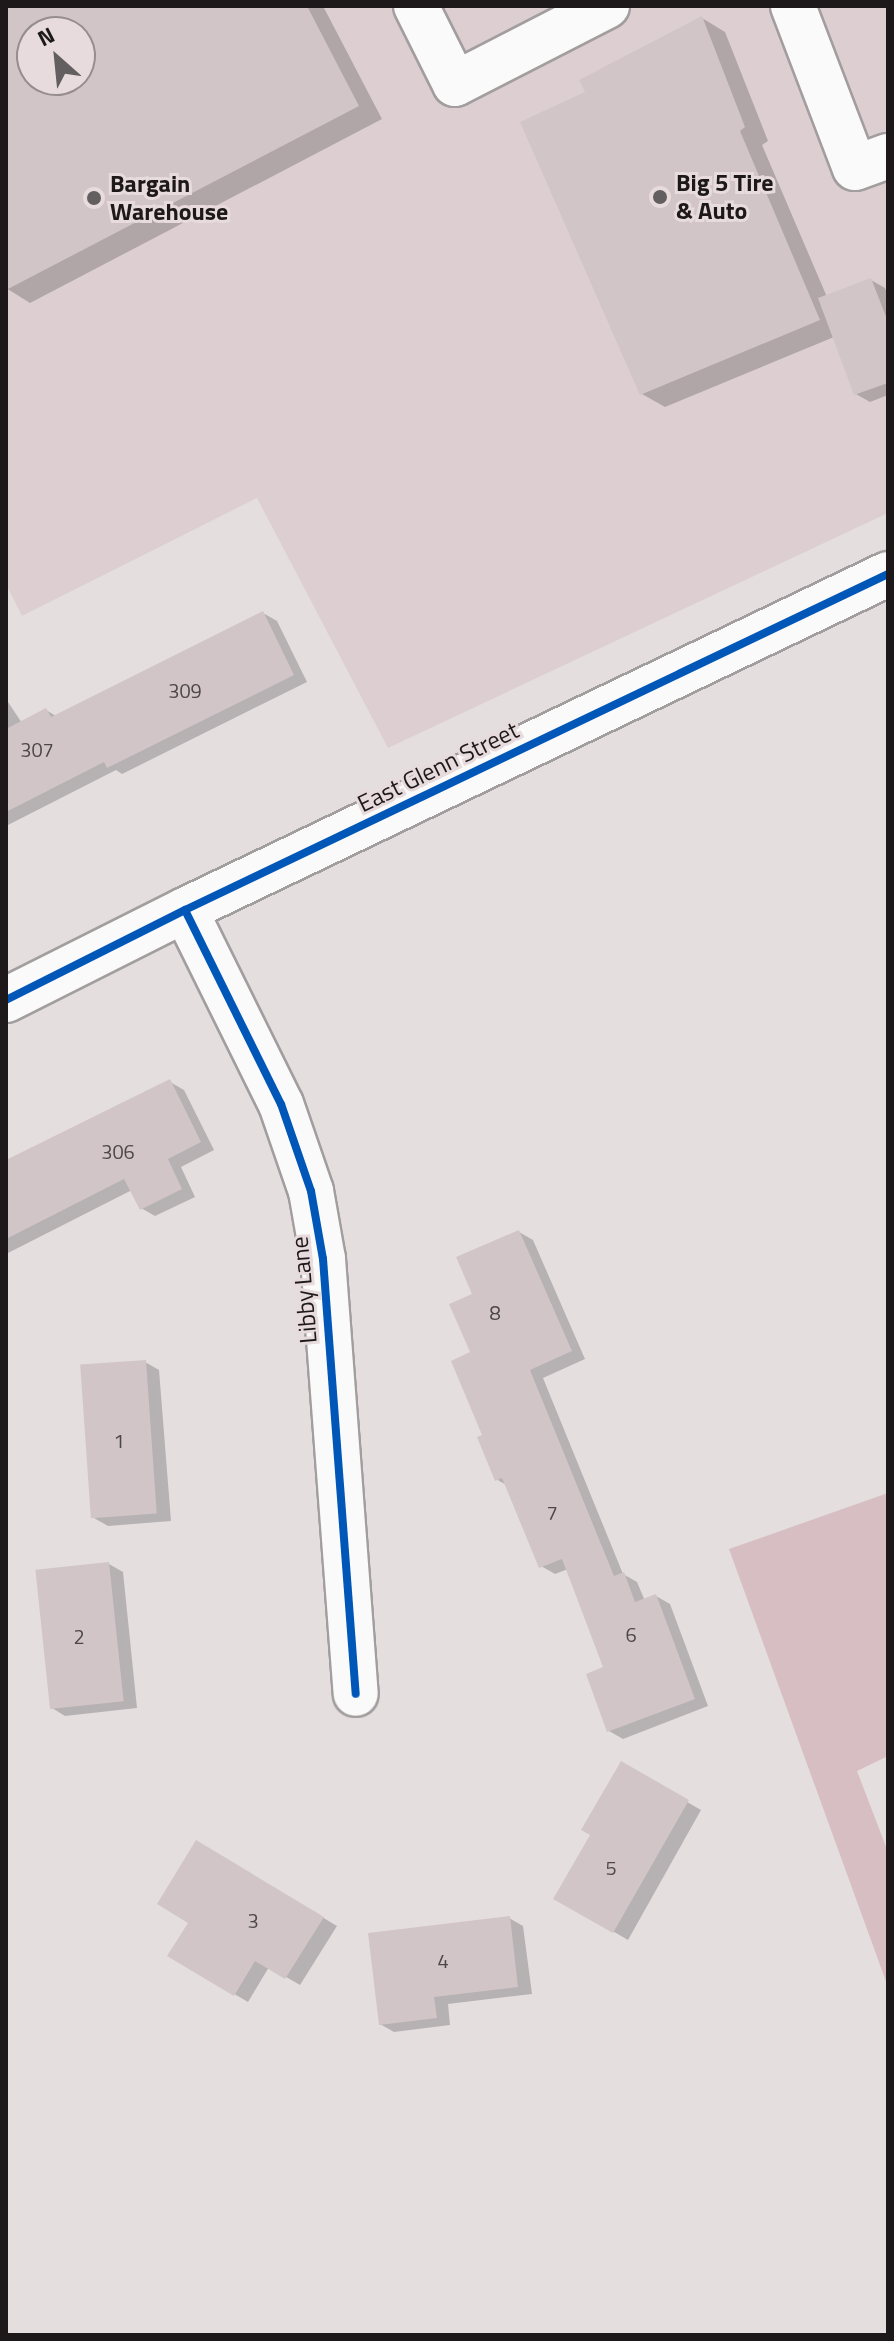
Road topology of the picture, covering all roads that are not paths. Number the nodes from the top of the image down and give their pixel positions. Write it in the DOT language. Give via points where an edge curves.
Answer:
graph roads {
  1 [pos="416,6"];
  2 [pos="607,6"];
  3 [pos="793,6"];
  4 [pos="888,156"];
  5 [pos="888,574"];
  6 [pos="185,910"];
  7 [pos="6,1000"];
  8 [pos="356,1694"];
  1 -- 2 [label="street" via="455,84"];
  3 -- 4 [label="street" via="855,168"];
  5 -- 6 [label="street, East Glenn Street"];
  6 -- 7 [label="street, East Glenn Street"];
  6 -- 8 [label="street, Libby Lane" via="281,1104 311,1191 323,1259"];
}
